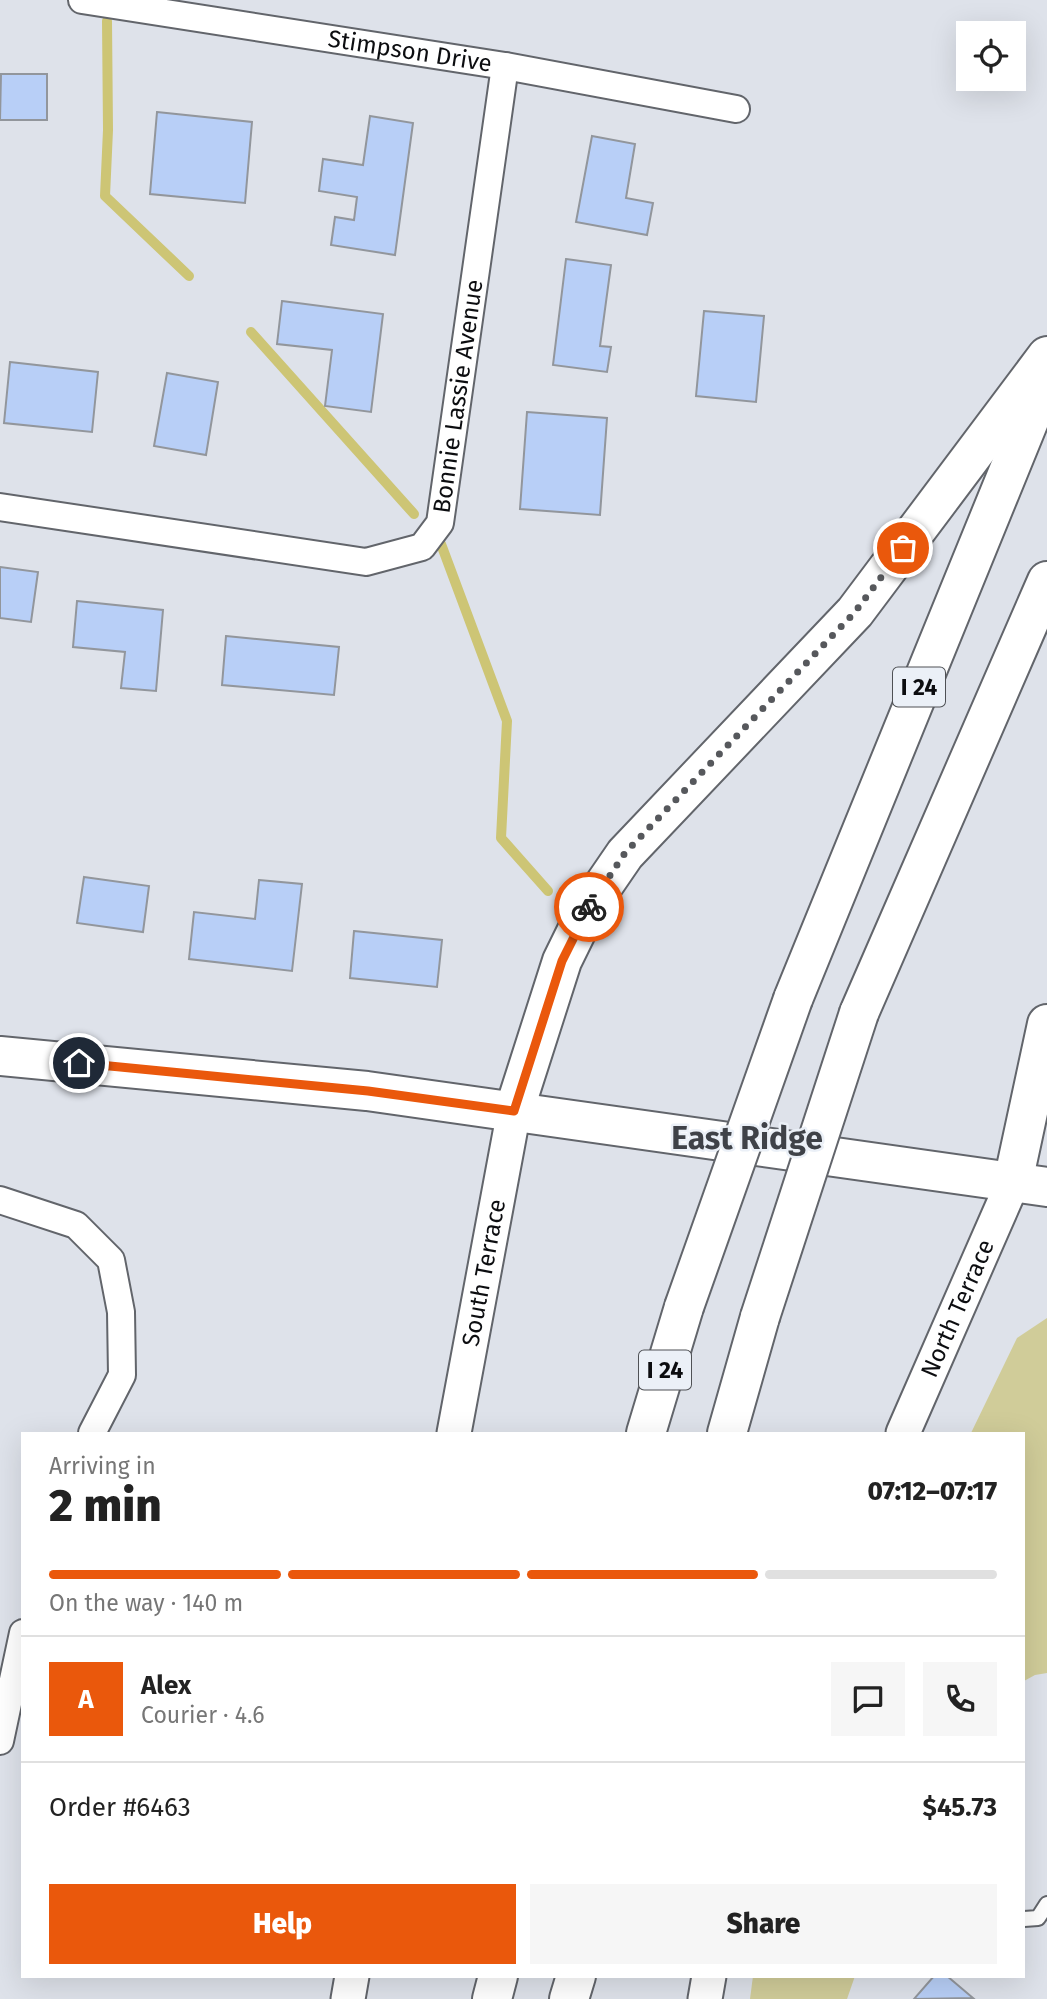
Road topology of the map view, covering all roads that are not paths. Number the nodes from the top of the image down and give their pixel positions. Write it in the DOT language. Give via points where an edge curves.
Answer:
graph roads {
  1 [pos="82,0"];
  2 [pos="505,65"];
  3 [pos="736,109"];
  4 [pos="1047,356"];
  5 [pos="1047,376"];
  6 [pos="0,507"];
  7 [pos="1047,582"];
  8 [pos="1047,1024"];
  9 [pos="0,1056"];
  10 [pos="514,1111"];
  11 [pos="1030,1185"];
  12 [pos="0,1200"];
  13 [pos="93,1432"];
  14 [pos="454,1432"];
  15 [pos="646,1432"];
  16 [pos="727,1432"];
  17 [pos="904,1432"];
  18 [pos="21,1642"];
  19 [pos="0,1741"];
  20 [pos="1047,1904"];
  21 [pos="1025,1919"];
  22 [pos="352,1978"];
  23 [pos="497,1978"];
  24 [pos="575,1978"];
  25 [pos="709,1978"];
  26 [pos="348,1999"];
  27 [pos="492,1999"];
  28 [pos="569,1999"];
  29 [pos="705,1999"];
  1 -- 2 [label="street, Stimpson Drive"];
  2 -- 3 [label="street, Stimpson Drive"];
  2 -- 6 [label="street, Bonnie Lassie Avenue" via="440,523 422,547 366,562"];
  4 -- 10 [label="main road" via="855,612 625,853 588,908 562,961"];
  5 -- 15 [label="main road, I 24, bridge" via="793,999 684,1307"];
  7 -- 16 [label="main road, bridge" via="859,1013"];
  8 -- 11 [label="main road"];
  9 -- 10 [label="main road" via="368,1091"];
  10 -- 11 [label="main road"];
  10 -- 14 [label="street, South Terrace"];
  11 -- 17 [label="street, North Terrace"];
  12 -- 13 [label="street" via="76,1225 111,1260 121,1312 122,1375"];
  18 -- 19 [label="street"];
  20 -- 21 [label="lane" via="1038,1918"];
  22 -- 26 [label="street"];
  23 -- 27 [label="main road"];
  24 -- 28 [label="main road"];
  25 -- 29 [label="street"];
}
